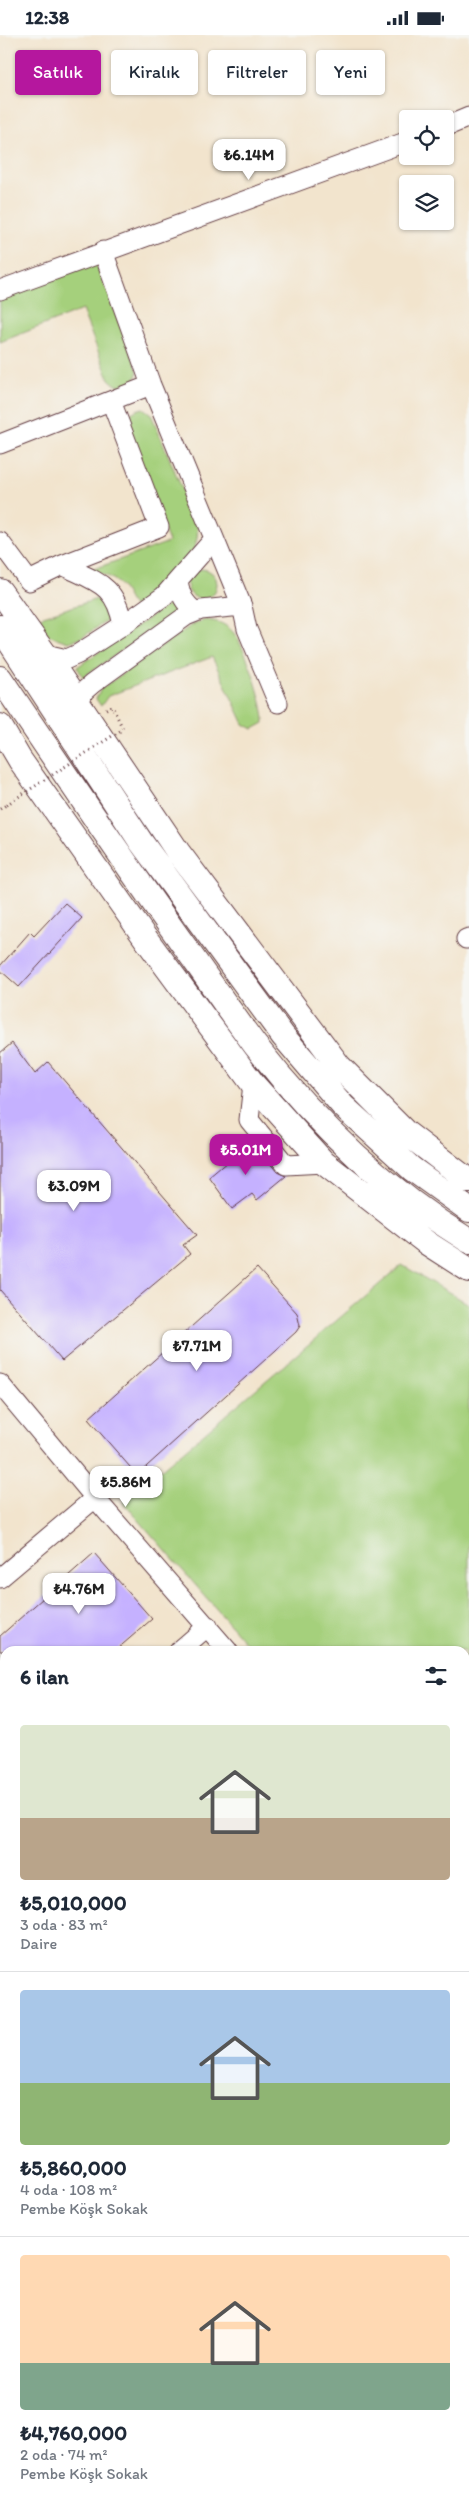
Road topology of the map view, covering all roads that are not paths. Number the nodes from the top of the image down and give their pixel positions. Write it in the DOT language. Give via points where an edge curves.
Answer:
graph roads {
  1 [pos="469,117"];
  2 [pos="454,123"];
  3 [pos="399,144"];
  4 [pos="105,256"];
  5 [pos="0,290"];
  6 [pos="0,301"];
  7 [pos="151,385"];
  8 [pos="111,401"];
  9 [pos="0,444"];
  10 [pos="214,539"];
  11 [pos="0,542"];
  12 [pos="62,565"];
  13 [pos="178,580"];
  14 [pos="0,591"];
  15 [pos="242,606"];
  16 [pos="196,612"];
  17 [pos="123,625"];
  18 [pos="0,627"];
  19 [pos="46,654"];
  20 [pos="0,678"];
  21 [pos="78,703"];
  22 [pos="278,703"];
  23 [pos="0,726"];
  24 [pos="10,758"];
  25 [pos="469,1181"];
  26 [pos="469,1210"];
  27 [pos="469,1241"];
  28 [pos="469,1270"];
  29 [pos="0,1384"];
  30 [pos="95,1498"];
  31 [pos="0,1578"];
  32 [pos="208,1627"];
  33 [pos="185,1646"];
  34 [pos="224,1646"];
  1 -- 2 [label="street"];
  3 -- 4 [label="street"];
  4 -- 5 [label="street"];
  4 -- 6 [label="street"];
  4 -- 7 [label="street"];
  7 -- 8 [label="street"];
  7 -- 10 [label="street"];
  8 -- 9 [label="street"];
  8 -- 12 [label="street" via="159,527"];
  10 -- 13 [label="street"];
  10 -- 15 [label="street"];
  11 -- 12 [label="street" via="29,581"];
  12 -- 17 [label="street" via="103,585 113,595"];
  13 -- 16 [label="street" via="182,599"];
  13 -- 17 [label="street" via="164,596"];
  14 -- 19 [label="main road"];
  15 -- 16 [label="street"];
  15 -- 22 [label="street" via="247,629"];
  16 -- 21 [label="street" via="92,684"];
  17 -- 19 [label="street" via="66,659"];
  18 -- 26 [label="main road" via="141,842 283,1036 343,1106 412,1169"];
  19 -- 21 [label="main road"];
  20 -- 27 [label="main road" via="128,867 256,1046 307,1106 348,1147 401,1192"];
  21 -- 25 [label="main road" via="178,853 339,1066 405,1132"];
  23 -- 24 [label="main road"];
  24 -- 28 [label="main road" via="253,1084 324,1163 427,1243"];
  29 -- 30 [label="street"];
  30 -- 31 [label="street"];
  30 -- 32 [label="street"];
  32 -- 33 [label="street"];
  32 -- 34 [label="street"];
}
